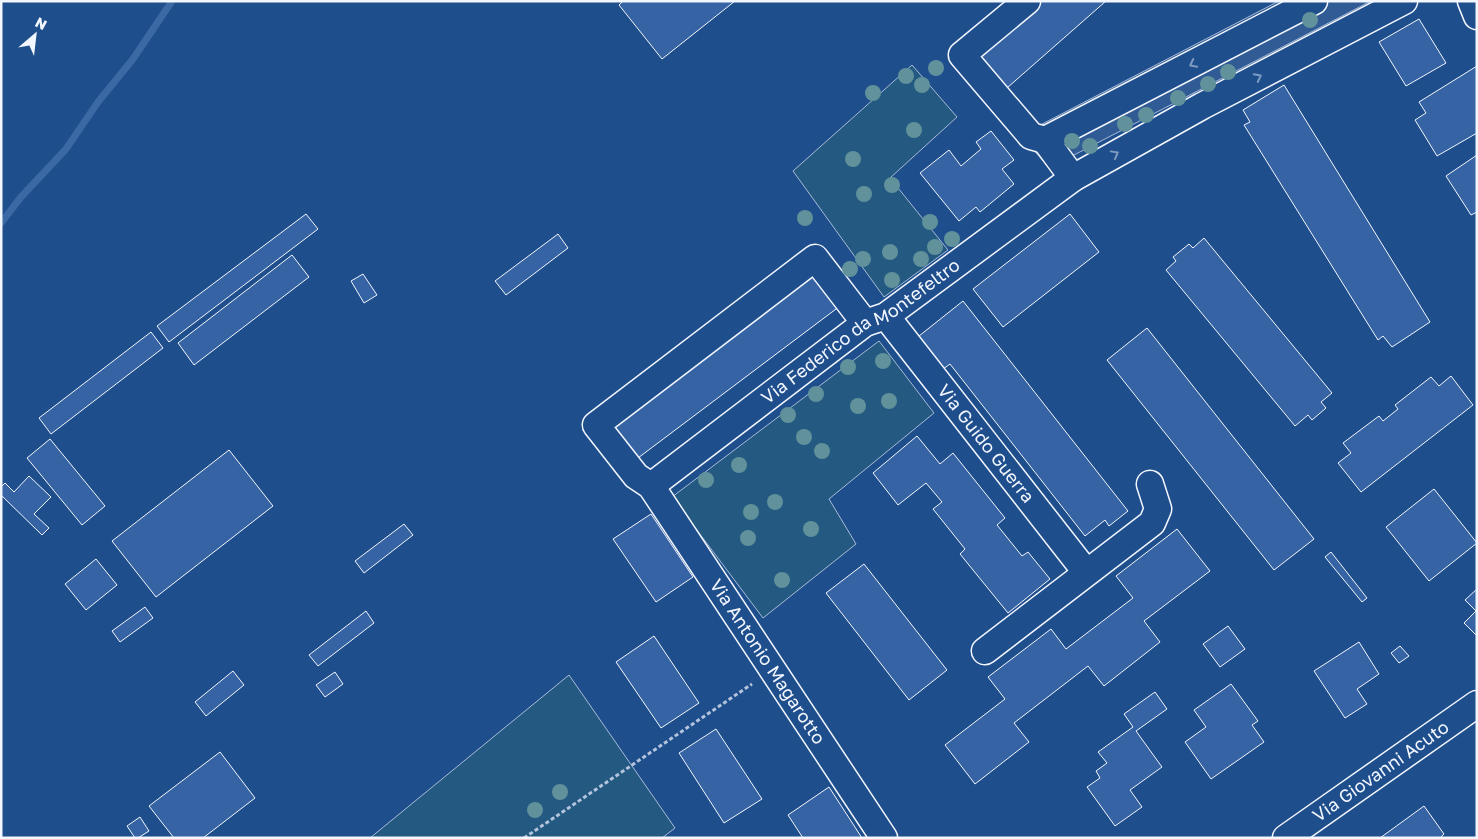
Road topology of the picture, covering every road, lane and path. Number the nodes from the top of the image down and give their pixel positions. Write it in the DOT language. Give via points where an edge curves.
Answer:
graph roads {
  1 [pos="1027,1"];
  2 [pos="1314,1"];
  3 [pos="1404,1"];
  4 [pos="1471,1"];
  5 [pos="1477,16"];
  6 [pos="1279,20"];
  7 [pos="1300,55"];
  8 [pos="1045,140"];
  9 [pos="1073,178"];
  10 [pos="875,320"];
  11 [pos="1150,484"];
  12 [pos="652,486"];
  13 [pos="1086,572"];
  14 [pos="985,651"];
  15 [pos="774,670"];
  16 [pos="1477,704"];
  17 [pos="524,838"];
  18 [pos="884,838"];
  19 [pos="1286,838"];
  1 -- 8 [label="street" via="962,55 1031,136"];
  2 -- 6 [label="street"];
  3 -- 7 [label="street, Via Federico da Montefeltro"];
  4 -- 5 [label="street"];
  6 -- 7 [label="street"];
  6 -- 8 [label="street, one-way"];
  9 -- 7 [label="street, Via Federico da Montefeltro, one-way"];
  8 -- 9 [label="street"];
  9 -- 10 [label="street, Via Federico da Montefeltro"];
  10 -- 12 [label="street, Via Federico da Montefeltro"];
  10 -- 12 [label="street, Via Guido Guerra" via="815,258 596,425 636,476"];
  10 -- 13 [label="street, Via Guido Guerra"];
  11 -- 13 [label="street" via="1158,509 1152,523"];
  12 -- 15 [label="street, Via Antonio Magarotto"];
  13 -- 14 [label="street"];
  15 -- 17 [label="path"];
  15 -- 18 [label="street, Via Antonio Magarotto"];
  16 -- 19 [label="street, Via Giovanni Acuto"];
}
